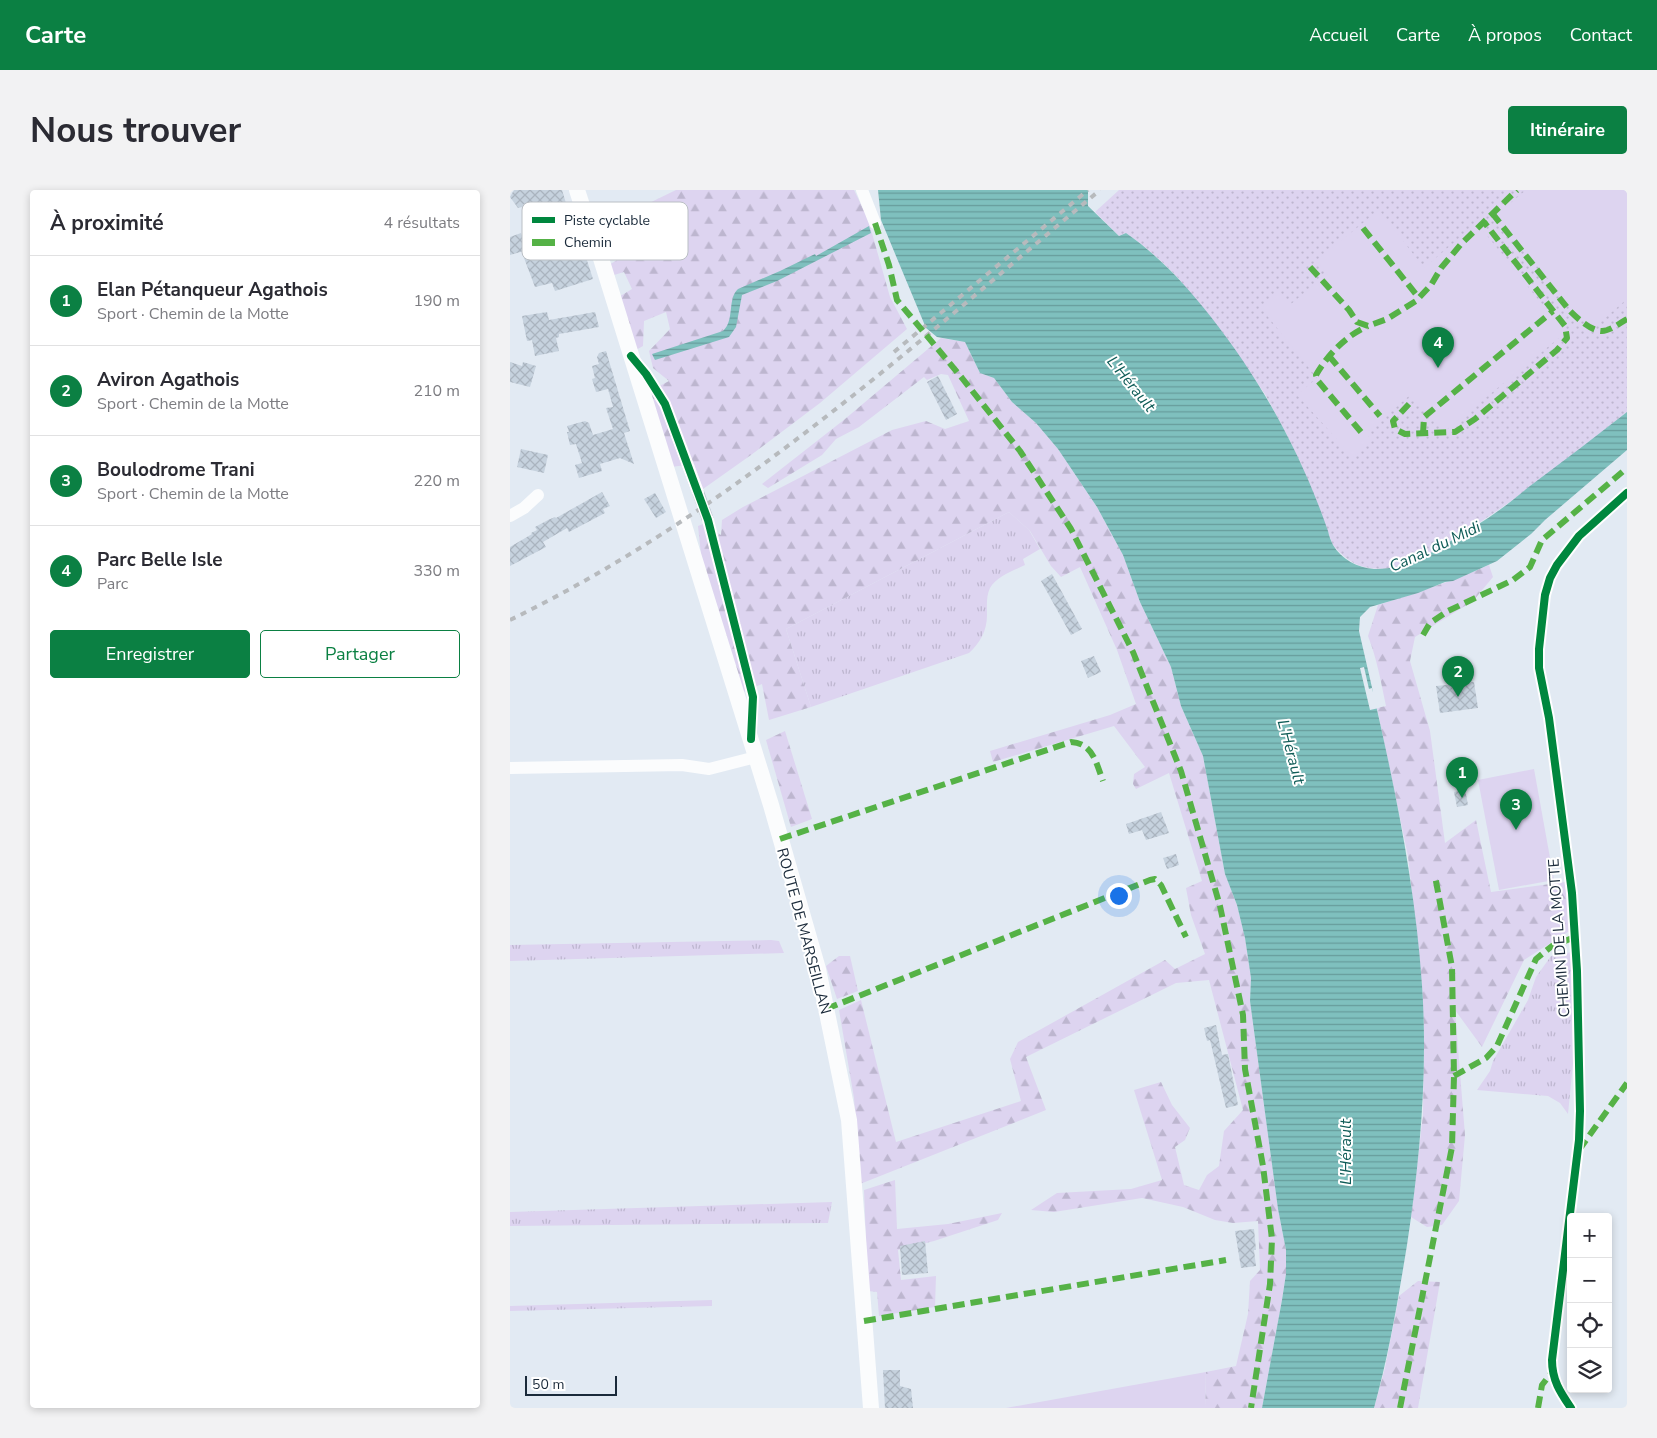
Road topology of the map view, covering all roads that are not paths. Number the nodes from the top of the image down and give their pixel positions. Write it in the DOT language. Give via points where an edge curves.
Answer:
graph roads {
  1 [pos="577,190"];
  2 [pos="588,190"];
  3 [pos="862,190"];
  4 [pos="581,202"];
  5 [pos="592,202"];
  6 [pos="876,223"];
  7 [pos="601,260"];
  8 [pos="631,356"];
  9 [pos="698,492"];
  10 [pos="1627,493"];
  11 [pos="538,496"];
  12 [pos="510,516"];
  13 [pos="708,520"];
  14 [pos="751,740"];
  15 [pos="756,757"];
  16 [pos="510,768"];
  17 [pos="871,1408"];
  18 [pos="1571,1408"];
  1 -- 4 [label="main road"];
  2 -- 5 [label="main road"];
  3 -- 6 [label="street"];
  7 -- 8 [label="main road, ROUTE DE MARSEILLAN"];
  8 -- 9 [label="street" via="665,404"];
  8 -- 14 [label="main road, ROUTE DE MARSEILLAN"];
  10 -- 18 [label="street, CHEMIN DE LA MOTTE" via="1580,536 1557,565 1545,595 1539,649 1539,668 1549,718 1572,893 1577,971 1579,1140 1552,1360 1552,1372 1558,1388"];
  11 -- 12 [label="street"];
  13 -- 14 [label="street" via="753,697"];
  14 -- 15 [label="main road, ROUTE DE MARSEILLAN"];
  15 -- 16 [label="street" via="709,769 682,765"];
  15 -- 17 [label="main road, ROUTE DE MARSEILLAN" via="818,970 849,1120"];
}
